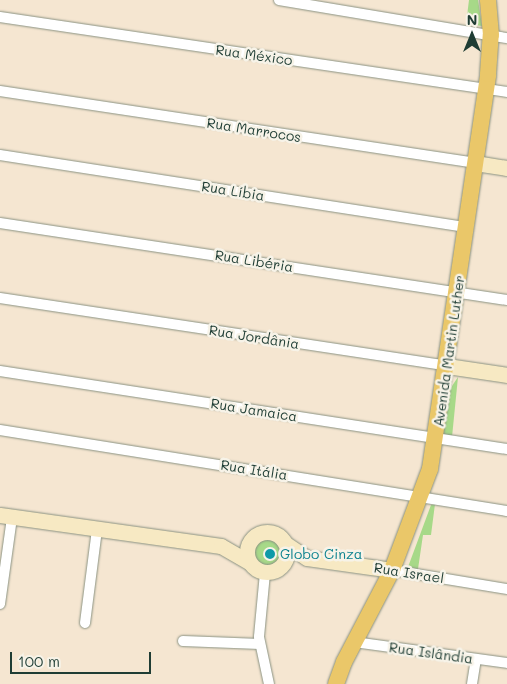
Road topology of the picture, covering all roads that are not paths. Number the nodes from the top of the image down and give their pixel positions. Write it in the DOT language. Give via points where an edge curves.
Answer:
graph roads {
  1 [pos="279,0"];
  2 [pos="488,0"];
  3 [pos="0,17"];
  4 [pos="499,37"];
  5 [pos="486,89"];
  6 [pos="0,91"];
  7 [pos="507,92"];
  8 [pos="0,155"];
  9 [pos="475,163"];
  10 [pos="507,168"];
  11 [pos="0,223"];
  12 [pos="467,227"];
  13 [pos="458,292"];
  14 [pos="0,298"];
  15 [pos="507,300"];
  16 [pos="447,366"];
  17 [pos="0,371"];
  18 [pos="507,375"];
  19 [pos="0,430"];
  20 [pos="436,438"];
  21 [pos="507,449"];
  22 [pos="422,497"];
  23 [pos="507,511"];
  24 [pos="6,516"];
  25 [pos="97,529"];
  26 [pos="253,538"];
  27 [pos="286,544"];
  28 [pos="221,546"];
  29 [pos="249,562"];
  30 [pos="392,570"];
  31 [pos="265,573"];
  32 [pos="507,588"];
  33 [pos="0,604"];
  34 [pos="85,623"];
  35 [pos="184,641"];
  36 [pos="354,642"];
  37 [pos="260,644"];
  38 [pos="476,659"];
  39 [pos="507,663"];
  40 [pos="269,684"];
  41 [pos="336,684"];
  42 [pos="472,684"];
  1 -- 4 [label="street"];
  2 -- 4 [label="main road, Avenida Martin Luther"];
  3 -- 5 [label="street, Rua México"];
  4 -- 5 [label="main road, Avenida Martin Luther"];
  5 -- 7 [label="street, Rua México"];
  5 -- 9 [label="main road, Avenida Martin Luther"];
  6 -- 9 [label="street, Rua Marrocos"];
  8 -- 12 [label="street, Rua Líbia"];
  9 -- 10 [label="street, Rua Marrocos"];
  9 -- 12 [label="main road, Avenida Martin Luther"];
  11 -- 13 [label="street, Rua Libéria"];
  12 -- 13 [label="main road, Avenida Martin Luther"];
  13 -- 15 [label="street, Rua Libéria"];
  13 -- 16 [label="main road, Avenida Martin Luther"];
  14 -- 16 [label="street, Rua Jordânia"];
  16 -- 18 [label="street, Rua Jordânia"];
  16 -- 20 [label="main road, Avenida Martin Luther"];
  17 -- 20 [label="street, Rua Jamaica"];
  19 -- 22 [label="street, Rua Itália"];
  20 -- 21 [label="street, Rua Jamaica"];
  20 -- 22 [label="main road, Avenida Martin Luther"];
  22 -- 23 [label="street, Rua Itália"];
  22 -- 30 [label="main road, Avenida Martin Luther"];
  24 -- 25 [label="street"];
  24 -- 33 [label="street"];
  25 -- 28 [label="street"];
  25 -- 34 [label="street"];
  26 -- 27 [label="street" via="268,532 278,535"];
  26 -- 28 [label="street"];
  26 -- 29 [label="street" via="247,547"];
  27 -- 30 [label="street, Rua Israel" via="306,558"];
  27 -- 31 [label="street" via="288,553 282,566"];
  28 -- 29 [label="street"];
  29 -- 31 [label="street"];
  30 -- 32 [label="street, Rua Israel"];
  30 -- 36 [label="main road, Avenida Martin Luther"];
  31 -- 37 [label="street" via="259,614"];
  35 -- 37 [label="street"];
  36 -- 38 [label="street, Rua Islândia"];
  36 -- 41 [label="main road, Avenida Martin Luther"];
  37 -- 40 [label="street"];
  38 -- 39 [label="street, Rua Islândia"];
  38 -- 42 [label="street"];
}
